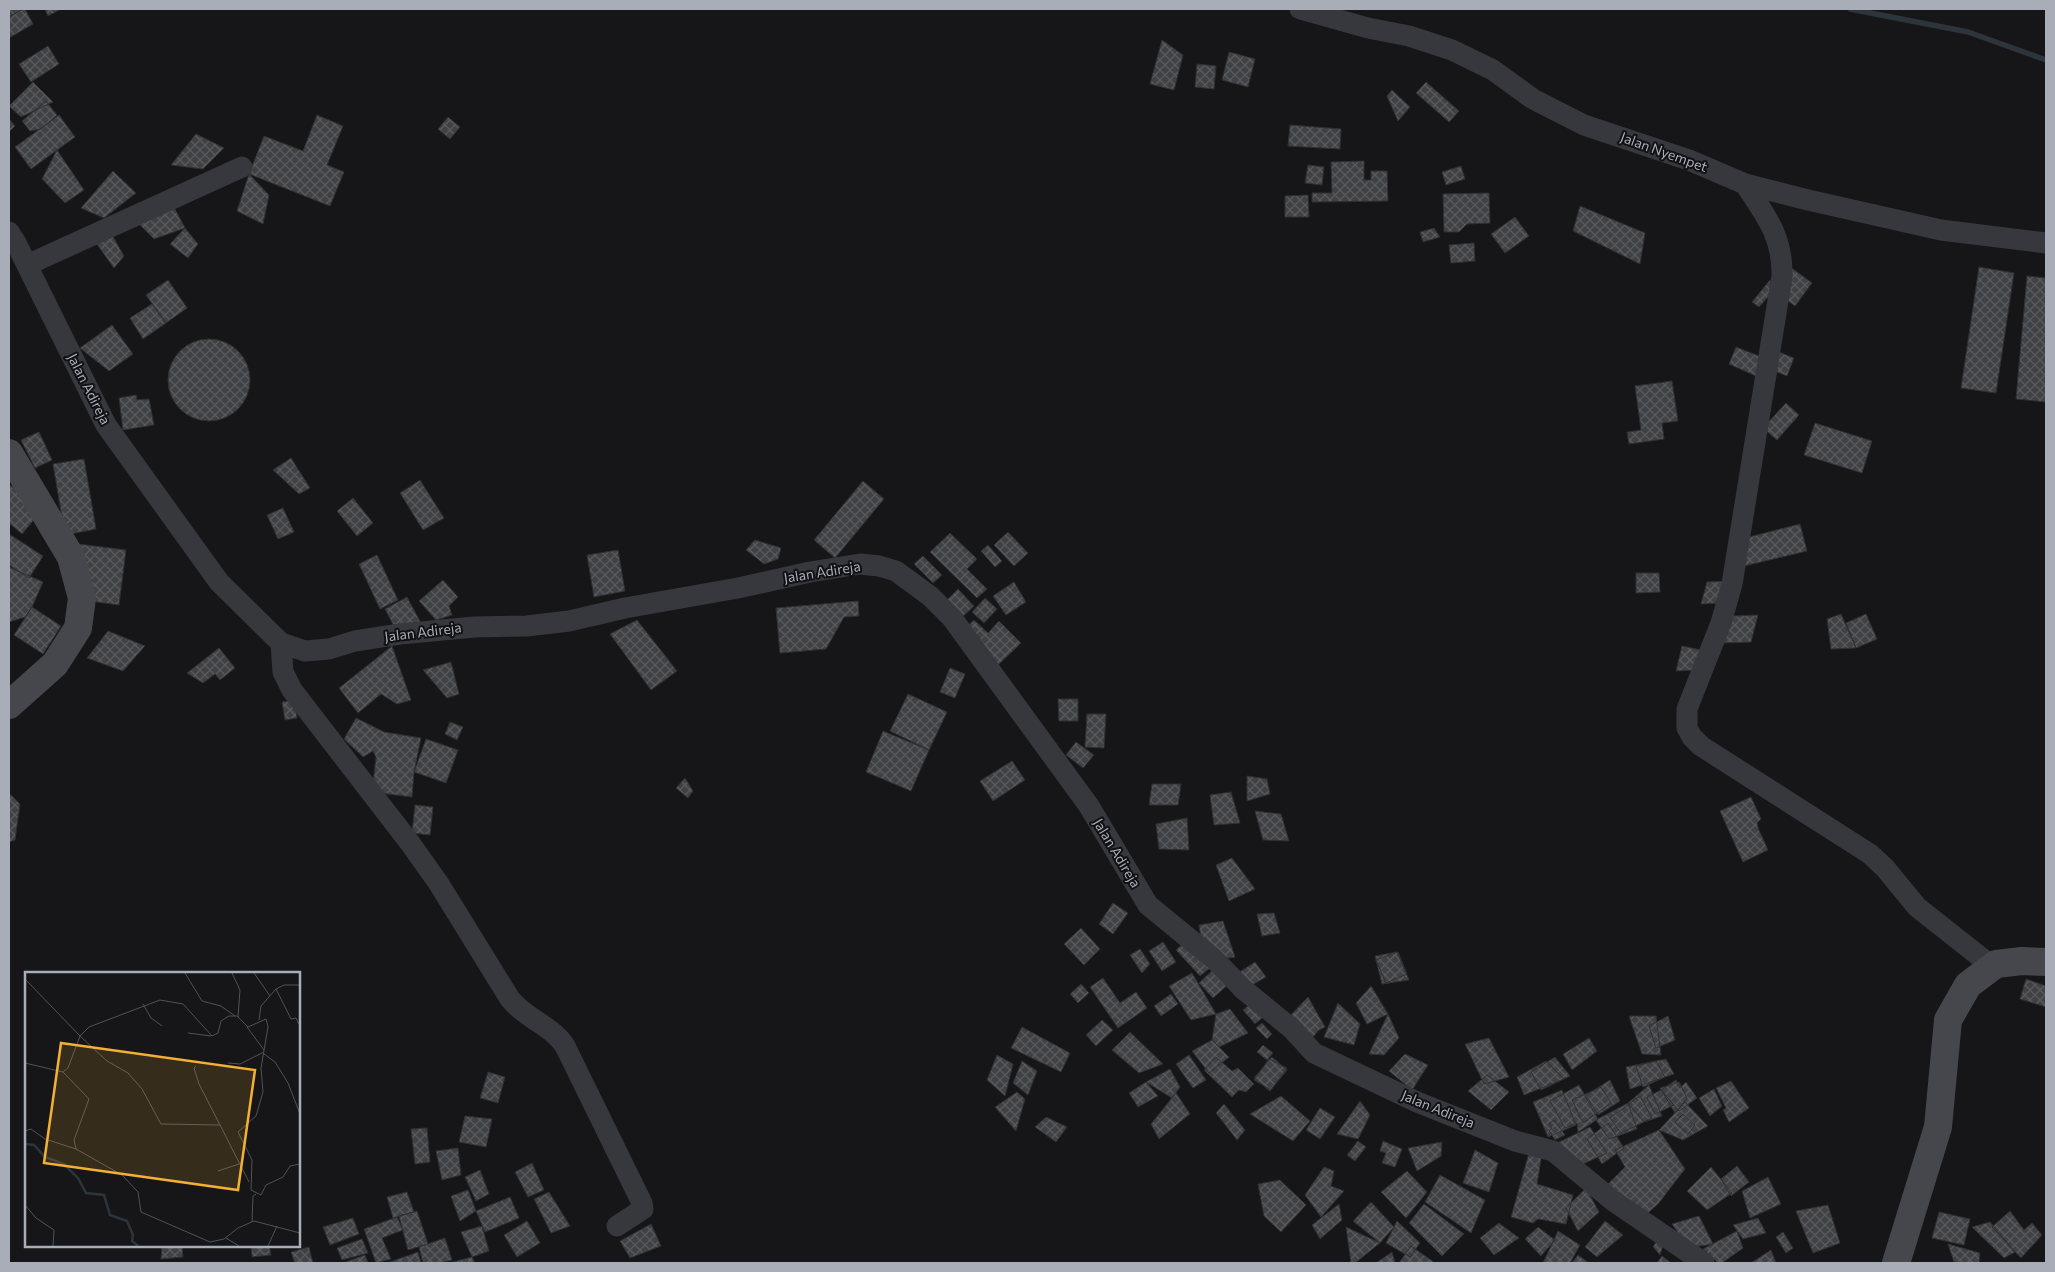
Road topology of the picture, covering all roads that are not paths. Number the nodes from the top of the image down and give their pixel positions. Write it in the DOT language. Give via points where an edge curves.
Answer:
graph roads {
  1 [pos="1300,9"];
  2 [pos="242,167"];
  3 [pos="1745,184"];
  4 [pos="9,232"];
  5 [pos="2046,242"];
  6 [pos="27,265"];
  7 [pos="9,453"];
  8 [pos="282,643"];
  9 [pos="9,705"];
  10 [pos="2046,962"];
  11 [pos="1993,967"];
  12 [pos="618,1226"];
  13 [pos="1704,1263"];
  14 [pos="1896,1263"];
  1 -- 3 [label="street, Jalan Nyempet" via="1452,50 1493,70 1533,99 1584,125 1689,160"];
  2 -- 6 [label="street"];
  3 -- 5 [label="street, Jalan Nyempet" via="1941,230"];
  3 -- 11 [label="street" via="1776,236 1782,257 1782,276 1732,584 1721,623 1687,709 1687,728 1701,746 1870,854 1922,911"];
  4 -- 6 [label="street, Jalan Adireja"];
  6 -- 8 [label="street, Jalan Adireja" via="106,425 219,582"];
  7 -- 9 [label="street" via="71,558 82,598 78,628 55,664"];
  8 -- 12 [label="street" via="283,672 292,690 439,884 510,999 524,1013 552,1030 565,1046 642,1204 643,1209"];
  8 -- 13 [label="street, Jalan Adireja" via="305,651 400,634 569,621 860,564 896,572 930,596 952,618 1089,806 1148,905 1214,959 1243,990 1290,1028 1314,1053 1417,1102 1515,1141 1553,1151 1612,1200"];
  10 -- 11 [label="street" via="2022,961"];
  11 -- 14 [label="street" via="1968,985 1948,1020 1938,1127"];
}
